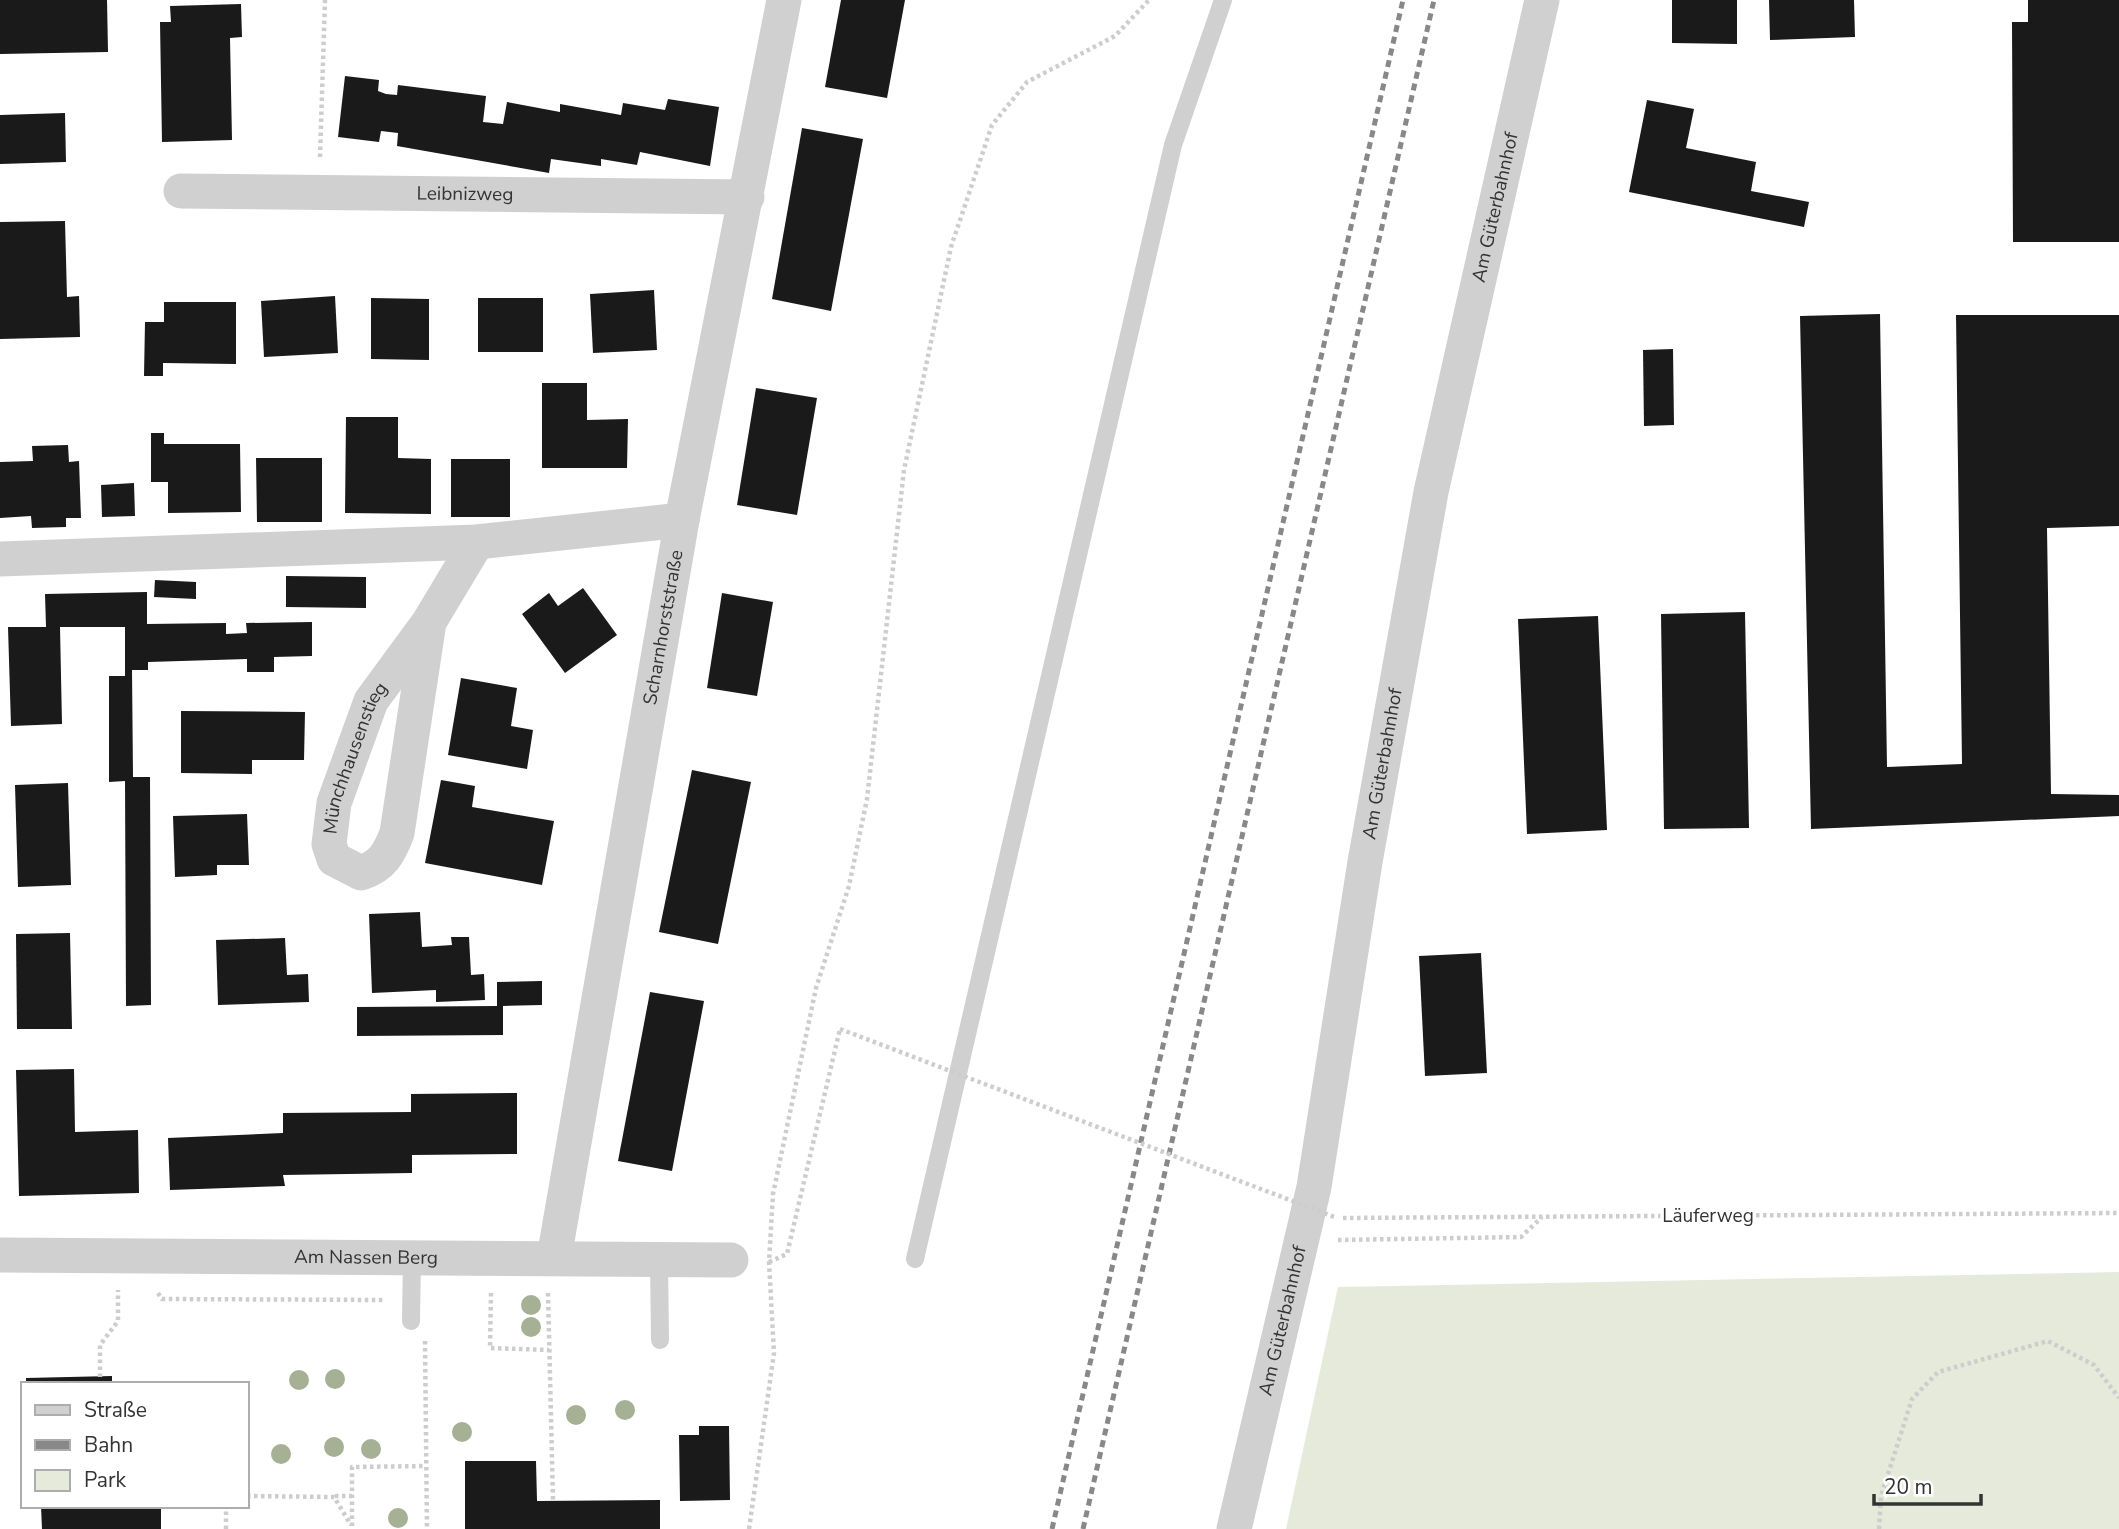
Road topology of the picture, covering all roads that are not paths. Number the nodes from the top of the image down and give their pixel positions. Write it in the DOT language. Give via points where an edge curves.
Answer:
graph roads {
  1 [pos="784,0"];
  2 [pos="1223,0"];
  3 [pos="1542,0"];
  4 [pos="181,191"];
  5 [pos="747,197"];
  6 [pos="682,520"];
  7 [pos="477,542"];
  8 [pos="0,559"];
  9 [pos="429,622"];
  10 [pos="0,1255"];
  11 [pos="412,1257"];
  12 [pos="554,1258"];
  13 [pos="659,1259"];
  14 [pos="731,1259"];
  15 [pos="915,1259"];
  16 [pos="411,1321"];
  17 [pos="660,1340"];
  18 [pos="1234,1529"];
  1 -- 5 [label="street, Scharnhorststraße"];
  2 -- 15 [label="lane" via="1173,145"];
  3 -- 18 [label="street, Am Güterbahnhof" via="1430,492 1304,1240"];
  4 -- 5 [label="street, Leibnizweg"];
  5 -- 6 [label="street, Scharnhorststraße"];
  6 -- 7 [label="street"];
  6 -- 12 [label="street, Scharnhorststraße"];
  7 -- 8 [label="street"];
  7 -- 9 [label="street, Münchhausenstieg"];
  9 -- 9 [label="street, Münchhausenstieg" via="371,701 334,803 329,844 334,859 361,873 377,867 397,833"];
  10 -- 11 [label="street, Am Nassen Berg"];
  11 -- 12 [label="street, Am Nassen Berg"];
  11 -- 16 [label="lane"];
  12 -- 13 [label="street, Am Nassen Berg"];
  13 -- 14 [label="street, Am Nassen Berg"];
  13 -- 17 [label="lane"];
}
